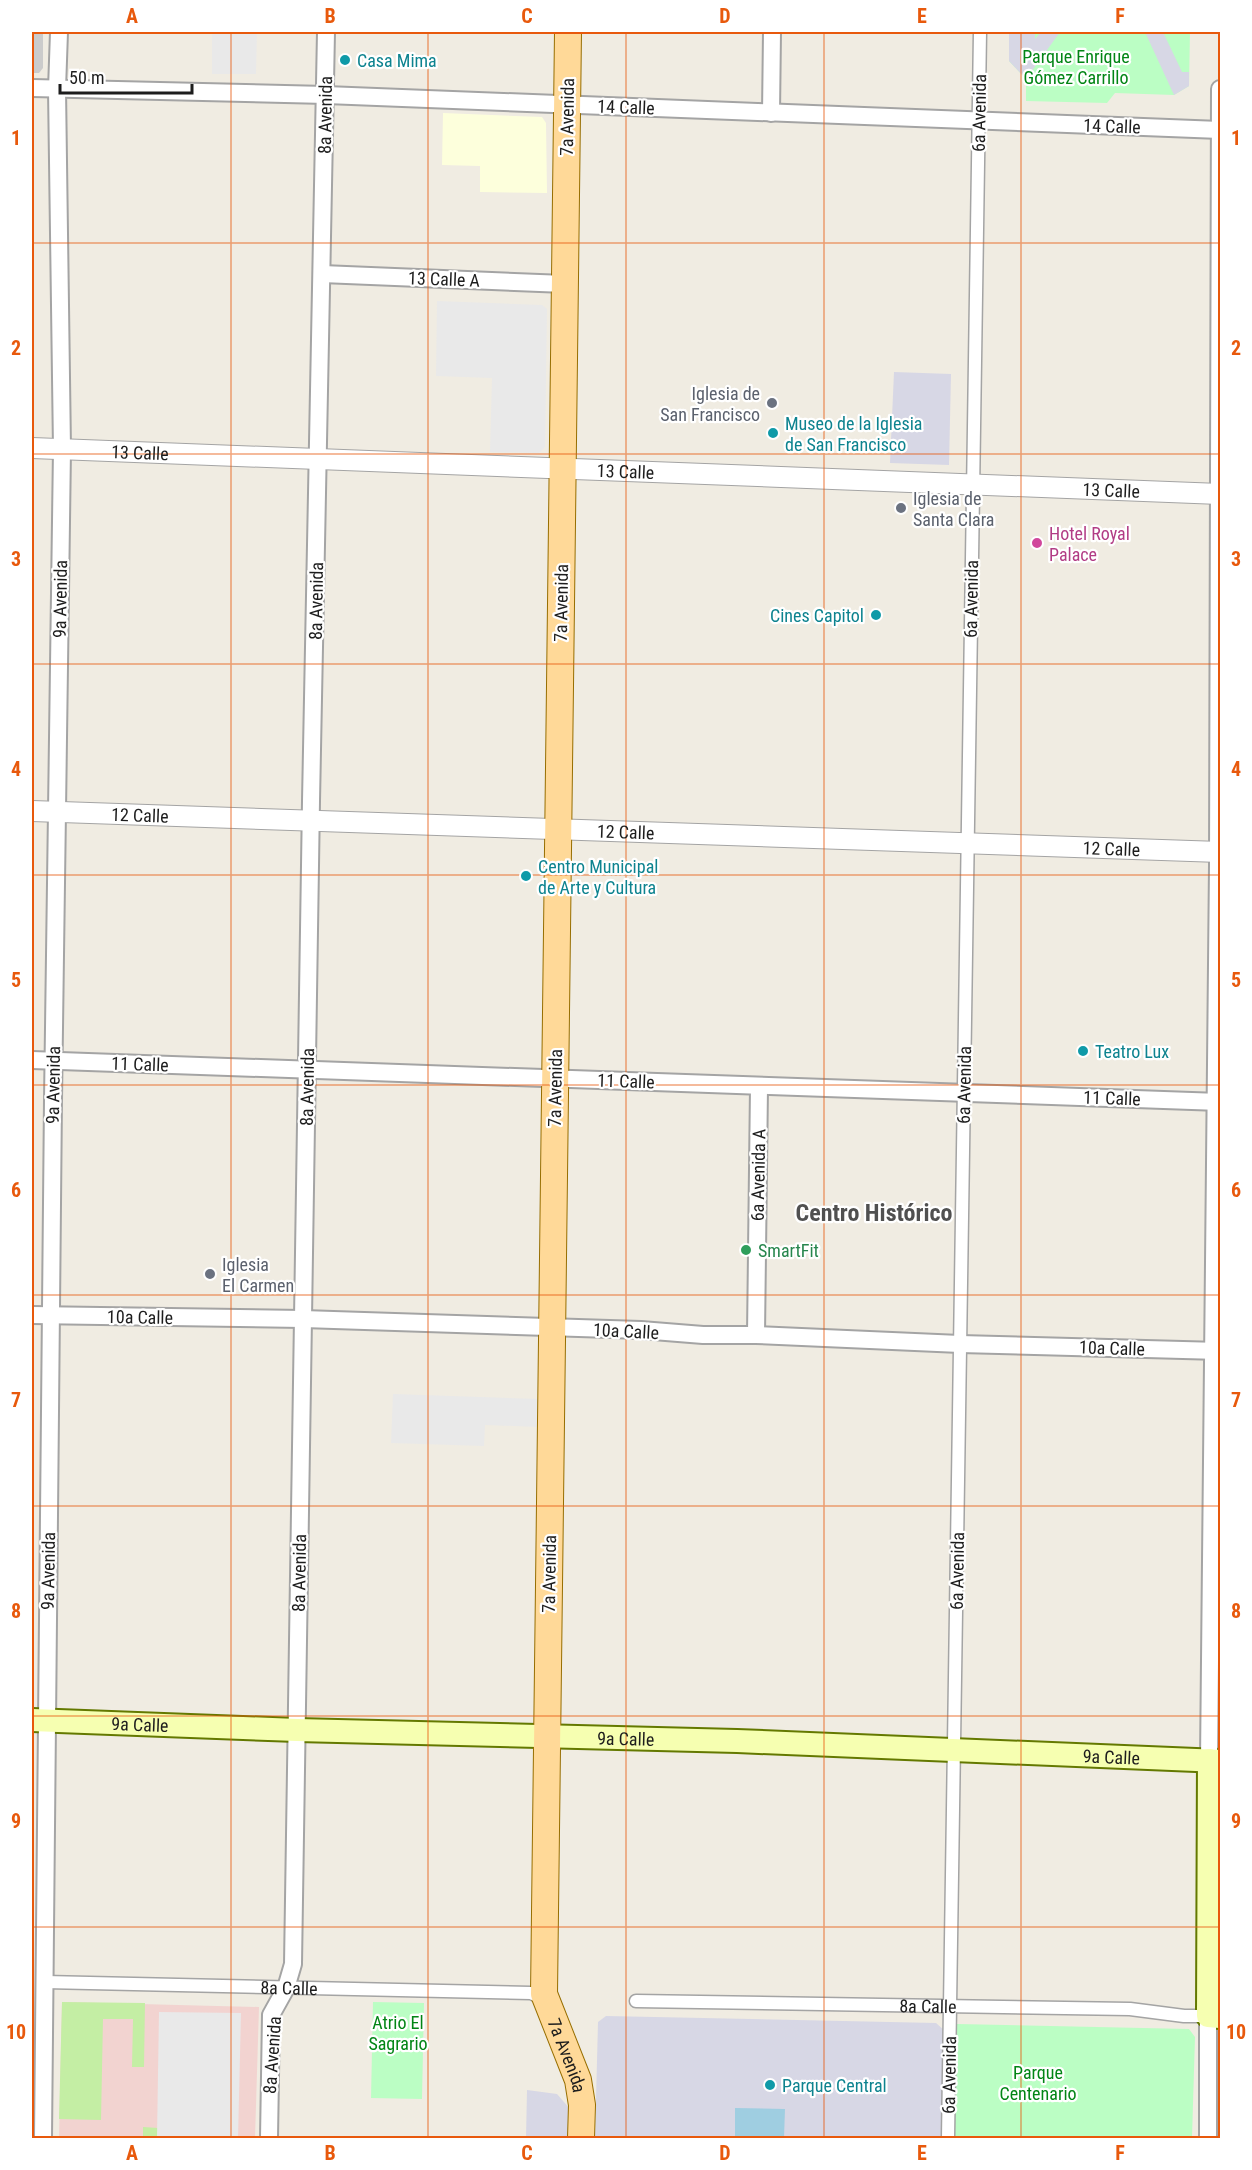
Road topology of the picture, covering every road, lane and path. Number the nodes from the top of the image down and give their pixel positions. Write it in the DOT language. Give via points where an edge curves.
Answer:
graph roads {
  1 [pos="59,32"];
  2 [pos="326,32"];
  3 [pos="568,32"];
  4 [pos="772,32"];
  5 [pos="980,32"];
  6 [pos="32,88"];
  7 [pos="57,89"];
  8 [pos="1221,89"];
  9 [pos="326,95"];
  10 [pos="567,105"];
  11 [pos="771,113"];
  12 [pos="979,121"];
  13 [pos="1220,130"];
  14 [pos="322,274"];
  15 [pos="565,284"];
  16 [pos="32,448"];
  17 [pos="62,449"];
  18 [pos="319,459"];
  19 [pos="563,468"];
  20 [pos="973,484"];
  21 [pos="1220,494"];
  22 [pos="32,811"];
  23 [pos="58,812"];
  24 [pos="311,821"];
  25 [pos="558,830"];
  26 [pos="968,843"];
  27 [pos="1219,852"];
  28 [pos="32,1060"];
  29 [pos="53,1061"];
  30 [pos="308,1070"];
  31 [pos="555,1079"];
  32 [pos="759,1087"];
  33 [pos="964,1093"];
  34 [pos="1218,1102"];
  35 [pos="32,1315"];
  36 [pos="52,1316"];
  37 [pos="303,1319"];
  38 [pos="552,1328"];
  39 [pos="756,1335"];
  40 [pos="960,1344"];
  41 [pos="1218,1351"];
  42 [pos="1216,1557"];
  43 [pos="39,1721"];
  44 [pos="297,1730"];
  45 [pos="548,1736"];
  46 [pos="954,1749"];
  47 [pos="1215,1760"];
  48 [pos="38,1982"];
  49 [pos="286,1988"];
  50 [pos="546,2000"];
  51 [pos="636,2001"];
  52 [pos="950,2005"];
  53 [pos="1214,2017"];
  54 [pos="43,2139"];
  55 [pos="269,2139"];
  56 [pos="581,2139"];
  57 [pos="948,2139"];
  58 [pos="1208,2139"];
  1 -- 7 [label="street, 9a Avenida"];
  2 -- 9 [label="street, 8a Avenida"];
  3 -- 10 [label="main road, 7a Avenida"];
  4 -- 11 [label="street"];
  5 -- 12 [label="street, 6a Avenida"];
  6 -- 7 [label="street, 14 Calle"];
  7 -- 9 [label="street, 14 Calle"];
  7 -- 17 [label="street, 9a Avenida"];
  8 -- 13 [label="street"];
  9 -- 10 [label="street, 14 Calle"];
  9 -- 14 [label="street, 8a Avenida"];
  10 -- 11 [label="street, 14 Calle"];
  10 -- 15 [label="main road, 7a Avenida"];
  11 -- 12 [label="street, 14 Calle"];
  12 -- 13 [label="street, 14 Calle"];
  12 -- 20 [label="street, 6a Avenida"];
  13 -- 21 [label="street"];
  14 -- 15 [label="street, 13 Calle A"];
  14 -- 18 [label="street, 8a Avenida"];
  15 -- 19 [label="main road, 7a Avenida"];
  16 -- 17 [label="street, 13 Calle"];
  17 -- 18 [label="street, 13 Calle"];
  17 -- 23 [label="street, 9a Avenida"];
  18 -- 19 [label="street, 13 Calle"];
  18 -- 24 [label="street, 8a Avenida"];
  19 -- 20 [label="street, 13 Calle"];
  19 -- 25 [label="main road, 7a Avenida"];
  20 -- 21 [label="street, 13 Calle"];
  20 -- 26 [label="street, 6a Avenida"];
  21 -- 27 [label="street"];
  22 -- 23 [label="street, 12 Calle"];
  23 -- 24 [label="street, 12 Calle"];
  23 -- 29 [label="street, 9a Avenida"];
  24 -- 25 [label="street, 12 Calle"];
  24 -- 30 [label="street, 8a Avenida"];
  25 -- 26 [label="street, 12 Calle"];
  25 -- 31 [label="main road, 7a Avenida"];
  26 -- 27 [label="street, 12 Calle"];
  26 -- 33 [label="street, 6a Avenida"];
  27 -- 34 [label="street"];
  28 -- 29 [label="street, 11 Calle"];
  29 -- 30 [label="street, 11 Calle"];
  29 -- 36 [label="street, 9a Avenida"];
  30 -- 31 [label="street, 11 Calle"];
  30 -- 37 [label="street, 8a Avenida"];
  31 -- 32 [label="street, 11 Calle"];
  31 -- 38 [label="main road, 7a Avenida"];
  32 -- 33 [label="street, 11 Calle"];
  32 -- 39 [label="street, 6a Avenida A"];
  33 -- 34 [label="street, 11 Calle"];
  33 -- 40 [label="street, 6a Avenida"];
  34 -- 41 [label="street"];
  35 -- 36 [label="street, 10a Calle"];
  36 -- 37 [label="street, 10a Calle"];
  36 -- 43 [label="street, 9a Avenida"];
  37 -- 38 [label="street, 10a Calle"];
  37 -- 44 [label="street, 8a Avenida"];
  38 -- 39 [label="street, 10a Calle"];
  38 -- 45 [label="main road, 7a Avenida"];
  39 -- 40 [label="street, 10a Calle"];
  40 -- 41 [label="street, 10a Calle"];
  40 -- 46 [label="street, 6a Avenida"];
  41 -- 42 [label="street"];
  42 -- 47 [label="street"];
  43 -- 44 [label="main road, 9a Calle"];
  43 -- 48 [label="street, 9a Avenida"];
  44 -- 45 [label="main road, 9a Calle"];
  44 -- 49 [label="street, 8a Avenida" via="293,1964"];
  45 -- 46 [label="main road, 9a Calle"];
  45 -- 50 [label="main road, 7a Avenida"];
  46 -- 47 [label="main road, 9a Calle"];
  46 -- 52 [label="street, 6a Avenida"];
  47 -- 53 [label="main road"];
  48 -- 49 [label="street, 8a Calle"];
  48 -- 54 [label="street, 9a Avenida"];
  49 -- 50 [label="street, 8a Calle" via="531,1993"];
  49 -- 55 [label="street, 8a Avenida" via="272,2015"];
  50 -- 56 [label="main road, 7a Avenida" via="578,2080"];
  51 -- 52 [label="street, 8a Calle"];
  52 -- 53 [label="street, 8a Calle" via="1130,2009"];
  52 -- 57 [label="street, 6a Avenida"];
  53 -- 58 [label="street"];
}
